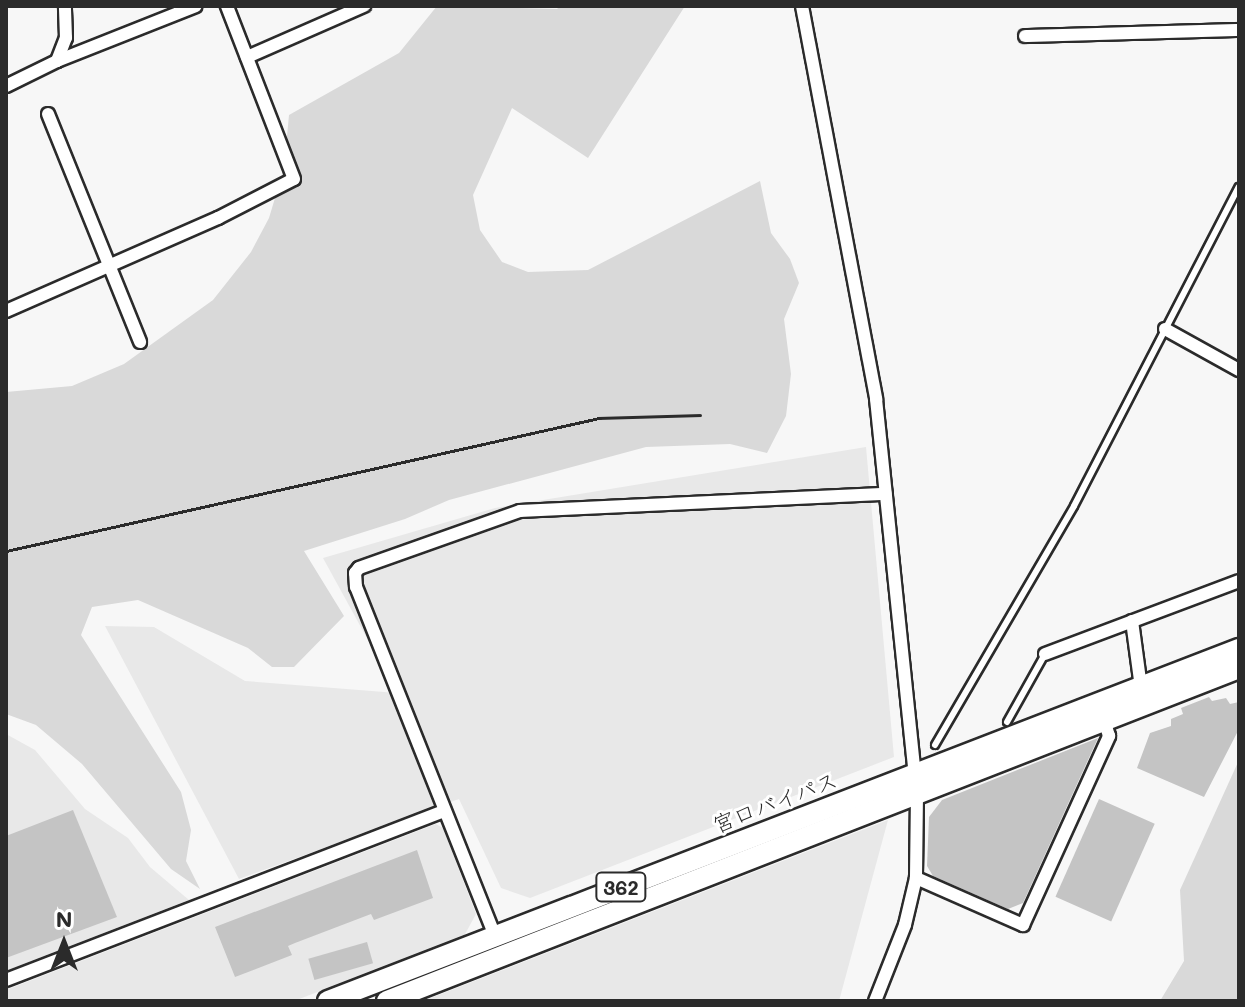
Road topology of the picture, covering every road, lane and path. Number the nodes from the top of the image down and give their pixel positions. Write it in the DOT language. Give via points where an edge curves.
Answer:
graph roads {
  1 [pos="65,6"];
  2 [pos="196,6"];
  3 [pos="227,6"];
  4 [pos="364,6"];
  5 [pos="802,6"];
  6 [pos="1239,30"];
  7 [pos="1025,36"];
  8 [pos="247,57"];
  9 [pos="57,61"];
  10 [pos="6,86"];
  11 [pos="48,114"];
  12 [pos="1239,187"];
  13 [pos="109,265"];
  14 [pos="6,311"];
  15 [pos="1165,329"];
  16 [pos="140,342"];
  17 [pos="1239,370"];
  18 [pos="886,494"];
  19 [pos="1239,581"];
  20 [pos="1132,621"];
  21 [pos="1239,649"];
  22 [pos="1045,654"];
  23 [pos="1239,668"];
  24 [pos="1141,688"];
  25 [pos="1104,720"];
  26 [pos="1007,722"];
  27 [pos="935,745"];
  28 [pos="916,784"];
  29 [pos="445,811"];
  30 [pos="916,878"];
  31 [pos="495,936"];
  32 [pos="6,980"];
  33 [pos="328,1001"];
  34 [pos="387,1001"];
  35 [pos="875,1001"];
  1 -- 9 [label="street" via="66,38"];
  2 -- 9 [label="street"];
  3 -- 8 [label="street"];
  4 -- 8 [label="street"];
  5 -- 18 [label="street" via="876,399"];
  6 -- 7 [label="street"];
  8 -- 13 [label="street" via="294,179"];
  9 -- 10 [label="street"];
  11 -- 13 [label="street"];
  12 -- 15 [label="lane"];
  13 -- 14 [label="street"];
  13 -- 16 [label="street"];
  15 -- 17 [label="street"];
  15 -- 27 [label="lane" via="1074,506"];
  18 -- 28 [label="street"];
  18 -- 29 [label="street" via="520,511 359,568 356,587"];
  19 -- 20 [label="street"];
  20 -- 22 [label="street"];
  20 -- 24 [label="street"];
  21 -- 24 [label="highway, 宮口バイパス / 362"];
  22 -- 26 [label="lane"];
  23 -- 25 [label="highway, 宮口バイパス / 362"];
  24 -- 28 [label="highway, 宮口バイパス / 362"];
  25 -- 28 [label="highway, 宮口バイパス / 362"];
  25 -- 30 [label="street" via="1109,736 1023,925"];
  28 -- 30 [label="street"];
  28 -- 31 [label="highway, 宮口バイパス / 362"];
  28 -- 34 [label="highway, 宮口バイパス / 362"];
  29 -- 31 [label="street"];
  29 -- 32 [label="street"];
  30 -- 35 [label="street" via="902,935"];
  31 -- 33 [label="highway, 宮口バイパス / 362"];
}
